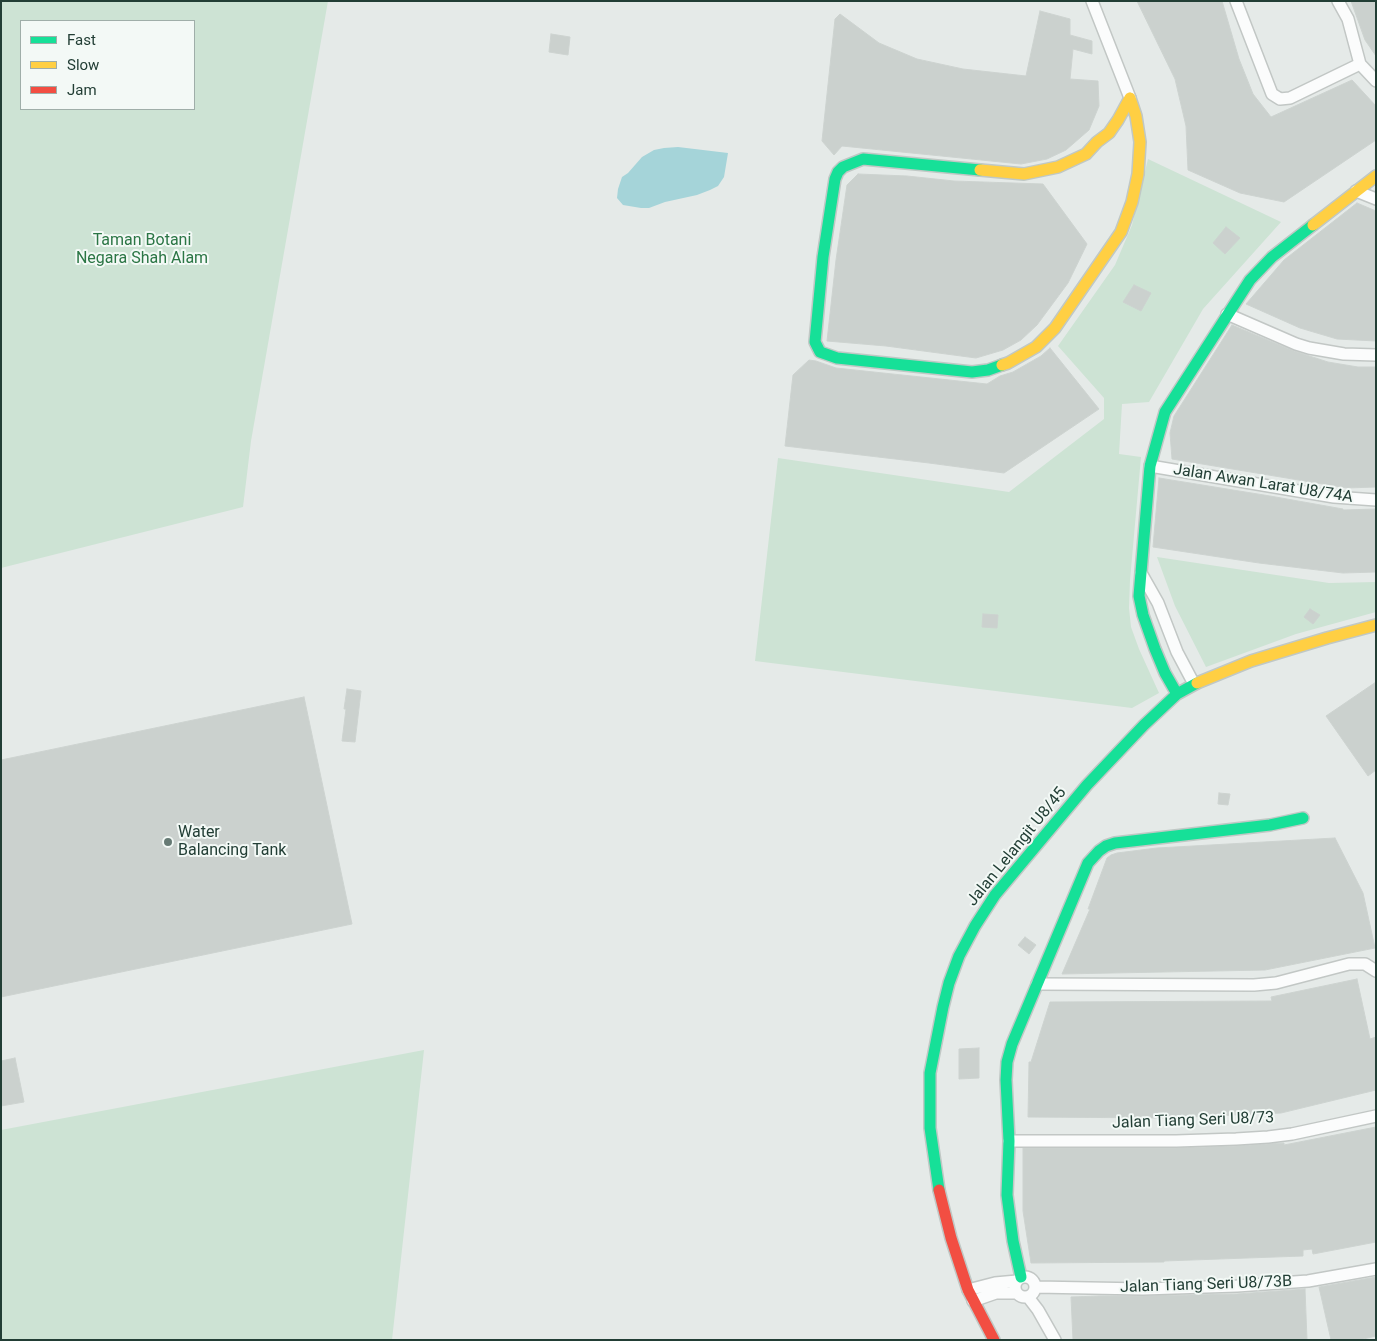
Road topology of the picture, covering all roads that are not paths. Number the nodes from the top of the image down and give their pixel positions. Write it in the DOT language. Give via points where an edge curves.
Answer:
graph roads {
  1 [pos="1092,1"];
  2 [pos="1236,1"];
  3 [pos="1338,1"];
  4 [pos="1360,64"];
  5 [pos="1376,81"];
  6 [pos="1130,98"];
  7 [pos="1376,176"];
  8 [pos="1356,191"];
  9 [pos="1376,199"];
  10 [pos="1226,314"];
  11 [pos="1376,355"];
  12 [pos="1150,466"];
  13 [pos="1376,500"];
  14 [pos="1141,573"];
  15 [pos="1376,626"];
  16 [pos="1194,684"];
  17 [pos="1177,694"];
  18 [pos="1303,818"];
  19 [pos="1376,971"];
  20 [pos="1037,984"];
  21 [pos="1376,1116"];
  22 [pos="1009,1141"];
  23 [pos="1376,1269"];
  24 [pos="1021,1287"];
  25 [pos="1036,1287"];
  26 [pos="970,1295"];
  27 [pos="994,1340"];
  28 [pos="1054,1340"];
  1 -- 6 [label="street"];
  2 -- 4 [label="street" via="1272,94 1280,99 1290,98"];
  3 -- 4 [label="street" via="1348,19"];
  4 -- 5 [label="street"];
  6 -- 6 [label="street" via="1140,142 1138,174 1121,232 1056,328 1036,346 1008,363 972,372 837,358 820,352 814,336 823,257 835,179 842,167 863,159 1024,174 1058,167 1086,154 1109,133"];
  7 -- 8 [label="street"];
  8 -- 9 [label="street"];
  8 -- 10 [label="street" via="1260,269"];
  10 -- 11 [label="street" via="1309,348"];
  10 -- 12 [label="street" via="1165,412"];
  12 -- 13 [label="street, Jalan Awan Larat U8/74A" via="1334,497"];
  12 -- 14 [label="street"];
  14 -- 16 [label="street"];
  14 -- 17 [label="street" via="1139,596 1143,615 1160,662"];
  15 -- 16 [label="street, Jalan Lelangit U8/45" via="1251,661"];
  16 -- 17 [label="street, Jalan Lelangit U8/45"];
  17 -- 26 [label="street, Jalan Lelangit U8/45" via="1087,785 995,895 959,956 949,984 930,1074 930,1128 943,1210"];
  18 -- 20 [label="street" via="1106,846 1084,871"];
  19 -- 20 [label="street" via="1365,964 1349,964 1276,983 1254,985"];
  20 -- 22 [label="street" via="1007,1062"];
  21 -- 22 [label="street, Jalan Tiang Seri U8/73" via="1292,1134 1236,1140"];
  22 -- 24 [label="street" via="1007,1202"];
  23 -- 25 [label="street, Jalan Tiang Seri U8/73B" via="1308,1281 1237,1286 1143,1289"];
  24 -- 25 [label="street" via="1032,1295"];
  24 -- 25 [label="street" via="1030,1278"];
  24 -- 26 [label="street"];
  24 -- 28 [label="street"];
  26 -- 27 [label="street, Jalan Lelangit U8/45"];
}
